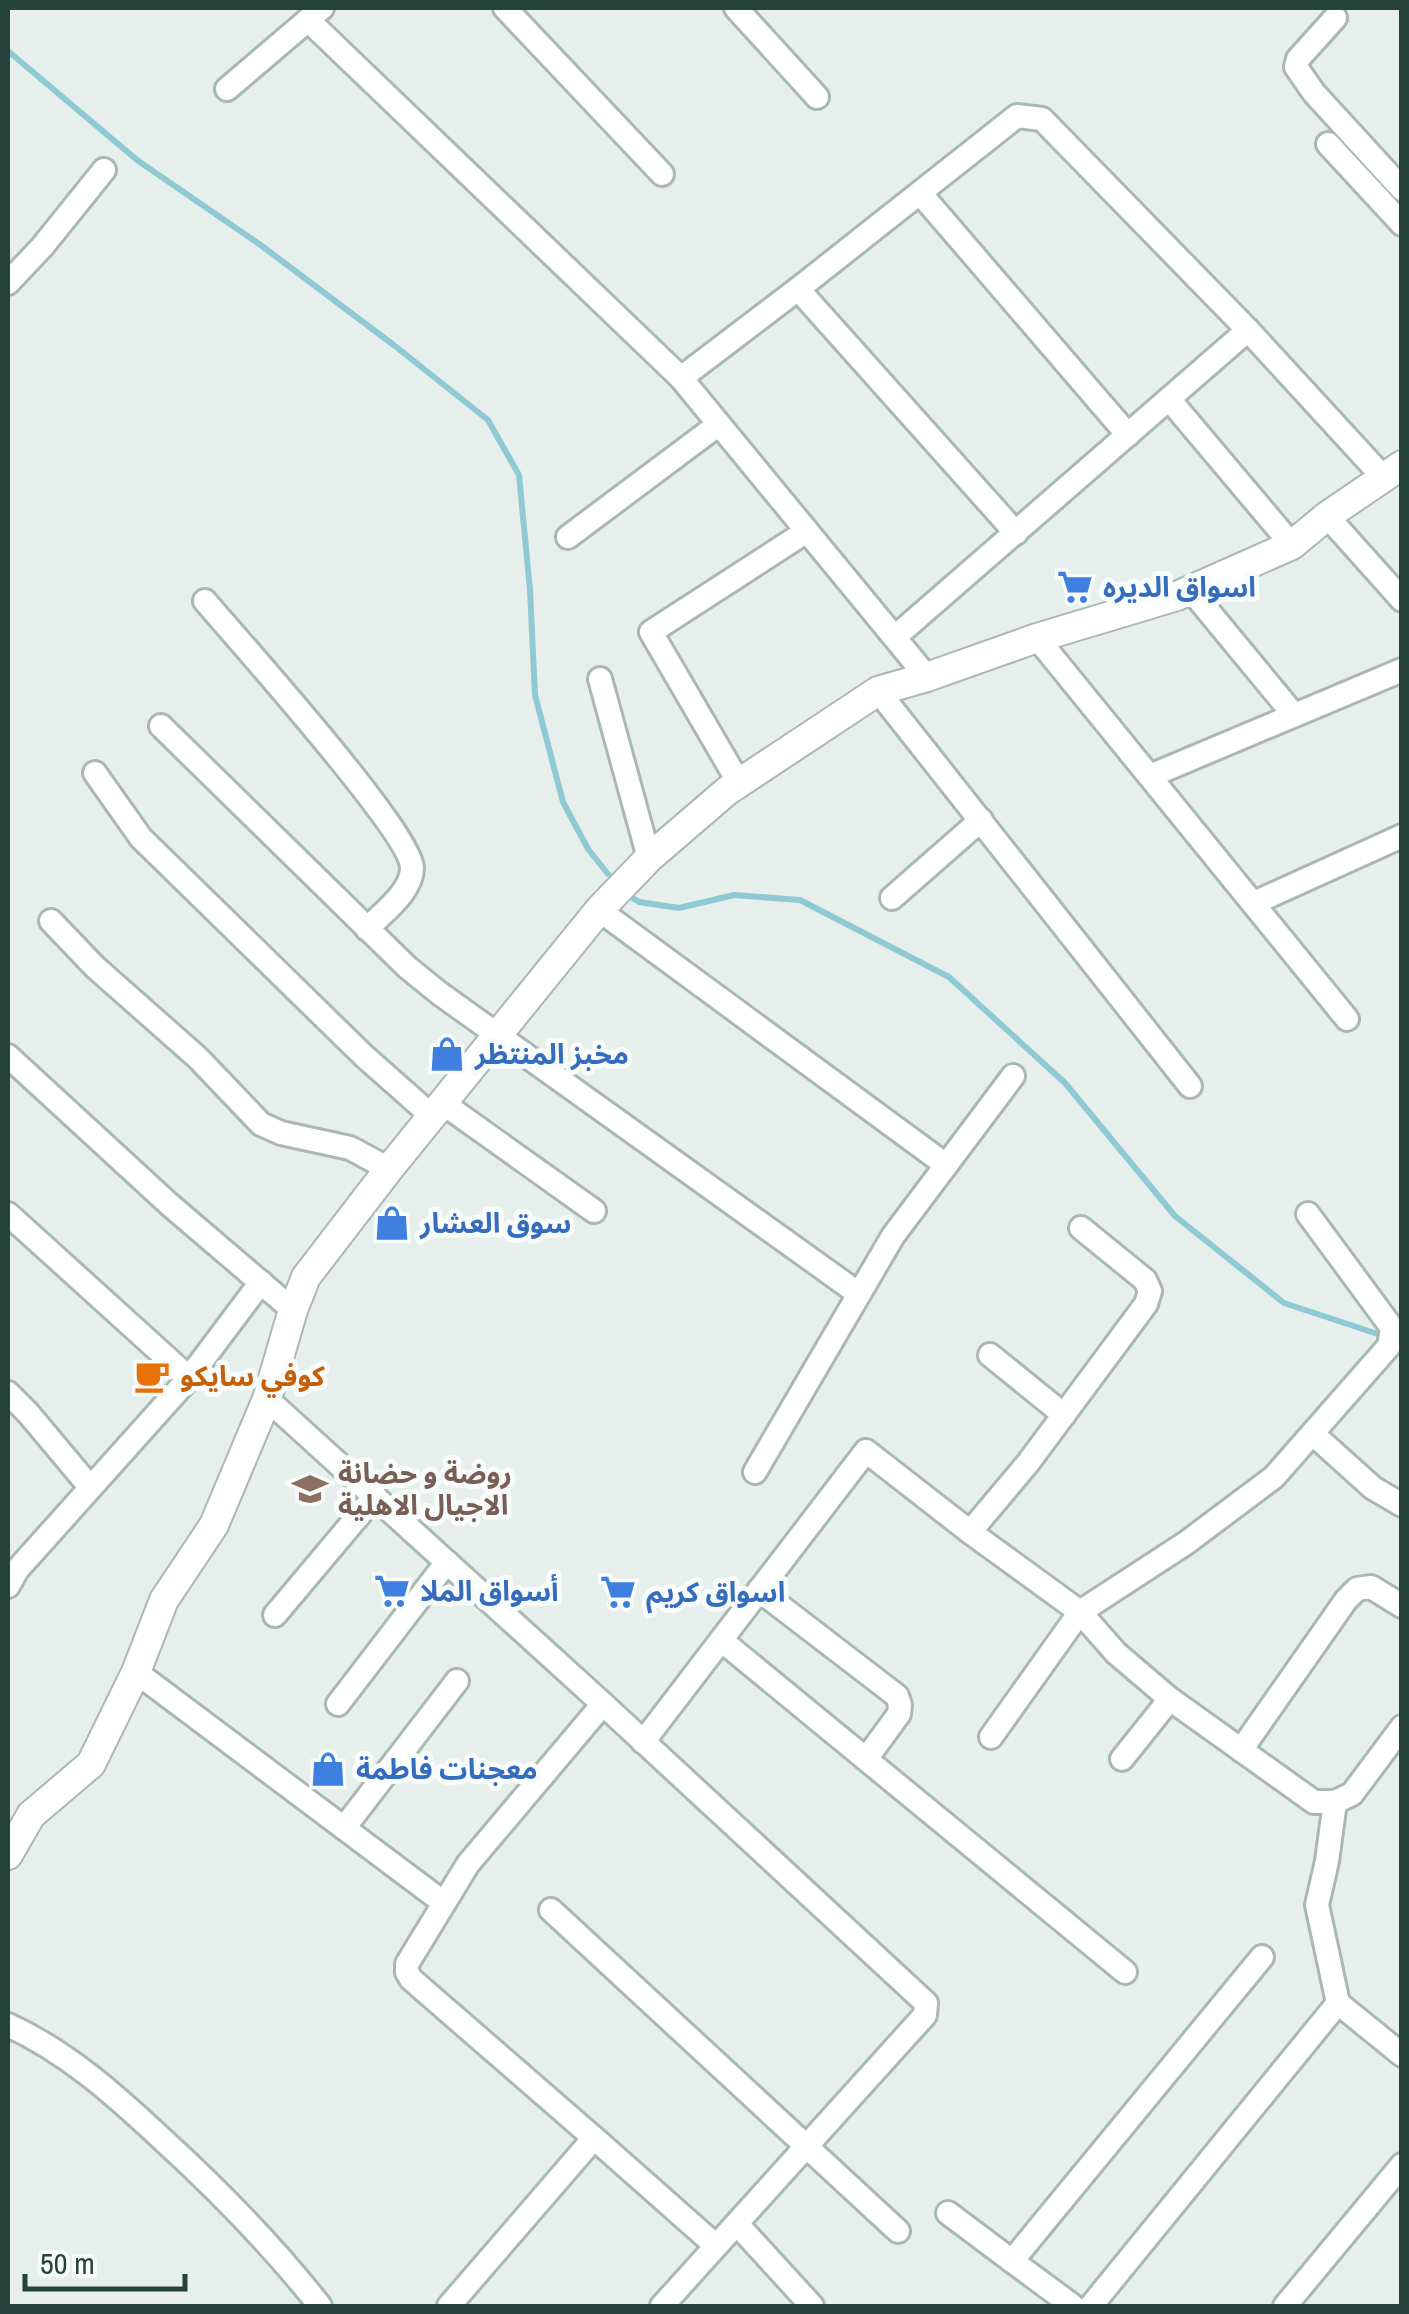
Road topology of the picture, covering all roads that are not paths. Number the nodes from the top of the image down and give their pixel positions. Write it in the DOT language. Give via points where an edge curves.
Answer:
graph roads {
  1 [pos="505,8"];
  2 [pos="736,8"];
  3 [pos="315,14"];
  4 [pos="1335,18"];
  5 [pos="227,89"];
  6 [pos="817,97"];
  7 [pos="1328,144"];
  8 [pos="104,170"];
  9 [pos="662,174"];
  10 [pos="1402,189"];
  11 [pos="920,193"];
  12 [pos="1402,224"];
  13 [pos="8,283"];
  14 [pos="798,289"];
  15 [pos="1248,330"];
  16 [pos="681,378"];
  17 [pos="1169,399"];
  18 [pos="719,424"];
  19 [pos="1128,435"];
  20 [pos="1392,471"];
  21 [pos="1327,516"];
  22 [pos="808,531"];
  23 [pos="1016,533"];
  24 [pos="568,537"];
  25 [pos="1292,545"];
  26 [pos="1190,589"];
  27 [pos="1402,600"];
  28 [pos="205,601"];
  29 [pos="895,637"];
  30 [pos="1037,638"];
  31 [pos="1402,670"];
  32 [pos="600,678"];
  33 [pos="928,678"];
  34 [pos="878,690"];
  35 [pos="1294,714"];
  36 [pos="161,726"];
  37 [pos="95,773"];
  38 [pos="1150,776"];
  39 [pos="739,783"];
  40 [pos="981,820"];
  41 [pos="1400,839"];
  42 [pos="649,858"];
  43 [pos="892,898"];
  44 [pos="1254,903"];
  45 [pos="599,910"];
  46 [pos="51,921"];
  47 [pos="367,928"];
  48 [pos="1347,1019"];
  49 [pos="499,1034"];
  50 [pos="8,1056"];
  51 [pos="1013,1076"];
  52 [pos="1190,1086"];
  53 [pos="438,1110"];
  54 [pos="946,1165"];
  55 [pos="389,1169"];
  56 [pos="594,1210"];
  57 [pos="8,1214"];
  58 [pos="1308,1214"];
  59 [pos="1081,1228"];
  60 [pos="261,1282"];
  61 [pos="859,1294"];
  62 [pos="294,1310"];
  63 [pos="990,1355"];
  64 [pos="188,1378"];
  65 [pos="8,1393"];
  66 [pos="268,1399"];
  67 [pos="1064,1414"];
  68 [pos="1313,1434"];
  69 [pos="755,1472"];
  70 [pos="90,1487"];
  71 [pos="375,1496"];
  72 [pos="1402,1504"];
  73 [pos="970,1532"];
  74 [pos="447,1562"];
  75 [pos="8,1586"];
  76 [pos="760,1590"];
  77 [pos="1402,1606"];
  78 [pos="1080,1612"];
  79 [pos="275,1615"];
  80 [pos="721,1640"];
  81 [pos="136,1672"];
  82 [pos="456,1680"];
  83 [pos="1170,1699"];
  84 [pos="338,1704"];
  85 [pos="603,1704"];
  86 [pos="1402,1726"];
  87 [pos="991,1737"];
  88 [pos="643,1742"];
  89 [pos="1241,1750"];
  90 [pos="866,1759"];
  91 [pos="1122,1759"];
  92 [pos="1335,1802"];
  93 [pos="344,1828"];
  94 [pos="8,1855"];
  95 [pos="444,1903"];
  96 [pos="552,1910"];
  97 [pos="1262,1958"];
  98 [pos="1125,1972"];
  99 [pos="1338,2003"];
  100 [pos="8,2025"];
  101 [pos="1402,2055"];
  102 [pos="594,2138"];
  103 [pos="806,2146"];
  104 [pos="1402,2165"];
  105 [pos="948,2213"];
  106 [pos="737,2224"];
  107 [pos="898,2230"];
  108 [pos="715,2245"];
  109 [pos="1012,2261"];
  110 [pos="320,2306"];
  111 [pos="449,2306"];
  112 [pos="662,2306"];
  113 [pos="812,2306"];
  114 [pos="1073,2306"];
  115 [pos="1092,2306"];
  116 [pos="1285,2306"];
  1 -- 9 [label="street"];
  2 -- 6 [label="street"];
  3 -- 5 [label="street"];
  3 -- 16 [label="street"];
  4 -- 10 [label="street" via="1296,68"];
  7 -- 12 [label="street"];
  8 -- 13 [label="street"];
  11 -- 14 [label="street"];
  11 -- 15 [label="street" via="1017,116 1042,119"];
  11 -- 19 [label="street"];
  14 -- 16 [label="street"];
  14 -- 23 [label="street"];
  15 -- 17 [label="street"];
  15 -- 20 [label="street"];
  16 -- 18 [label="street"];
  17 -- 19 [label="street"];
  17 -- 25 [label="street"];
  18 -- 22 [label="street"];
  18 -- 24 [label="street"];
  19 -- 23 [label="street"];
  20 -- 21 [label="street"];
  21 -- 25 [label="street"];
  21 -- 27 [label="street"];
  22 -- 29 [label="street"];
  22 -- 39 [label="street" via="652,632"];
  23 -- 29 [label="street"];
  25 -- 26 [label="street"];
  26 -- 30 [label="street"];
  26 -- 35 [label="street"];
  28 -- 47 [label="street" via="408,853 407,885"];
  29 -- 33 [label="street"];
  30 -- 33 [label="street"];
  30 -- 38 [label="street"];
  31 -- 35 [label="street"];
  32 -- 42 [label="street"];
  33 -- 34 [label="street"];
  34 -- 39 [label="street"];
  34 -- 40 [label="street"];
  35 -- 38 [label="street"];
  36 -- 47 [label="street"];
  37 -- 53 [label="street" via="140,838 364,1056"];
  38 -- 44 [label="street"];
  39 -- 42 [label="street"];
  40 -- 43 [label="street"];
  40 -- 52 [label="street"];
  41 -- 44 [label="street"];
  42 -- 45 [label="street"];
  44 -- 48 [label="street"];
  45 -- 49 [label="street"];
  45 -- 54 [label="street"];
  46 -- 55 [label="street" via="261,1124 350,1148"];
  47 -- 49 [label="street" via="438,993"];
  49 -- 53 [label="street"];
  49 -- 61 [label="street"];
  50 -- 60 [label="street"];
  51 -- 54 [label="street"];
  53 -- 55 [label="street"];
  53 -- 56 [label="street"];
  54 -- 61 [label="street" via="892,1236"];
  55 -- 62 [label="street" via="306,1277"];
  57 -- 64 [label="street"];
  58 -- 68 [label="street" via="1390,1337"];
  59 -- 67 [label="street" via="1146,1280 1150,1291"];
  60 -- 62 [label="street"];
  60 -- 64 [label="street"];
  61 -- 69 [label="street"];
  62 -- 66 [label="street"];
  63 -- 67 [label="street"];
  64 -- 70 [label="street"];
  65 -- 70 [label="street"];
  66 -- 71 [label="street"];
  66 -- 81 [label="street" via="214,1525 164,1600"];
  67 -- 73 [label="street"];
  68 -- 72 [label="street" via="1373,1488"];
  68 -- 78 [label="street" via="1240,1504"];
  70 -- 75 [label="street"];
  71 -- 74 [label="street"];
  71 -- 79 [label="street"];
  73 -- 76 [label="street" via="866,1450"];
  73 -- 78 [label="street"];
  74 -- 84 [label="street"];
  74 -- 85 [label="street"];
  76 -- 80 [label="street"];
  76 -- 90 [label="street" via="898,1696 899,1714"];
  77 -- 89 [label="street" via="1372,1586 1357,1589"];
  78 -- 83 [label="street"];
  78 -- 87 [label="street"];
  80 -- 88 [label="street"];
  80 -- 90 [label="street"];
  81 -- 93 [label="street"];
  81 -- 94 [label="street" via="91,1764 31,1816"];
  82 -- 93 [label="street"];
  83 -- 89 [label="street"];
  83 -- 91 [label="street"];
  85 -- 88 [label="street"];
  85 -- 95 [label="street" via="468,1864"];
  86 -- 92 [label="street" via="1352,1794"];
  88 -- 103 [label="street" via="926,2003 925,2015"];
  89 -- 92 [label="street" via="1314,1802"];
  90 -- 98 [label="street"];
  92 -- 99 [label="street" via="1317,1905"];
  93 -- 95 [label="street"];
  95 -- 102 [label="street" via="407,1964 411,1979"];
  96 -- 103 [label="street"];
  97 -- 109 [label="street"];
  99 -- 101 [label="street"];
  99 -- 115 [label="street"];
  100 -- 110 [label="street" via="85,2070 148,2126 220,2192"];
  102 -- 108 [label="street"];
  102 -- 111 [label="street"];
  103 -- 106 [label="street"];
  103 -- 107 [label="street"];
  104 -- 116 [label="street"];
  105 -- 109 [label="street"];
  106 -- 108 [label="street"];
  106 -- 113 [label="street"];
  108 -- 112 [label="street"];
  109 -- 114 [label="street"];
}
